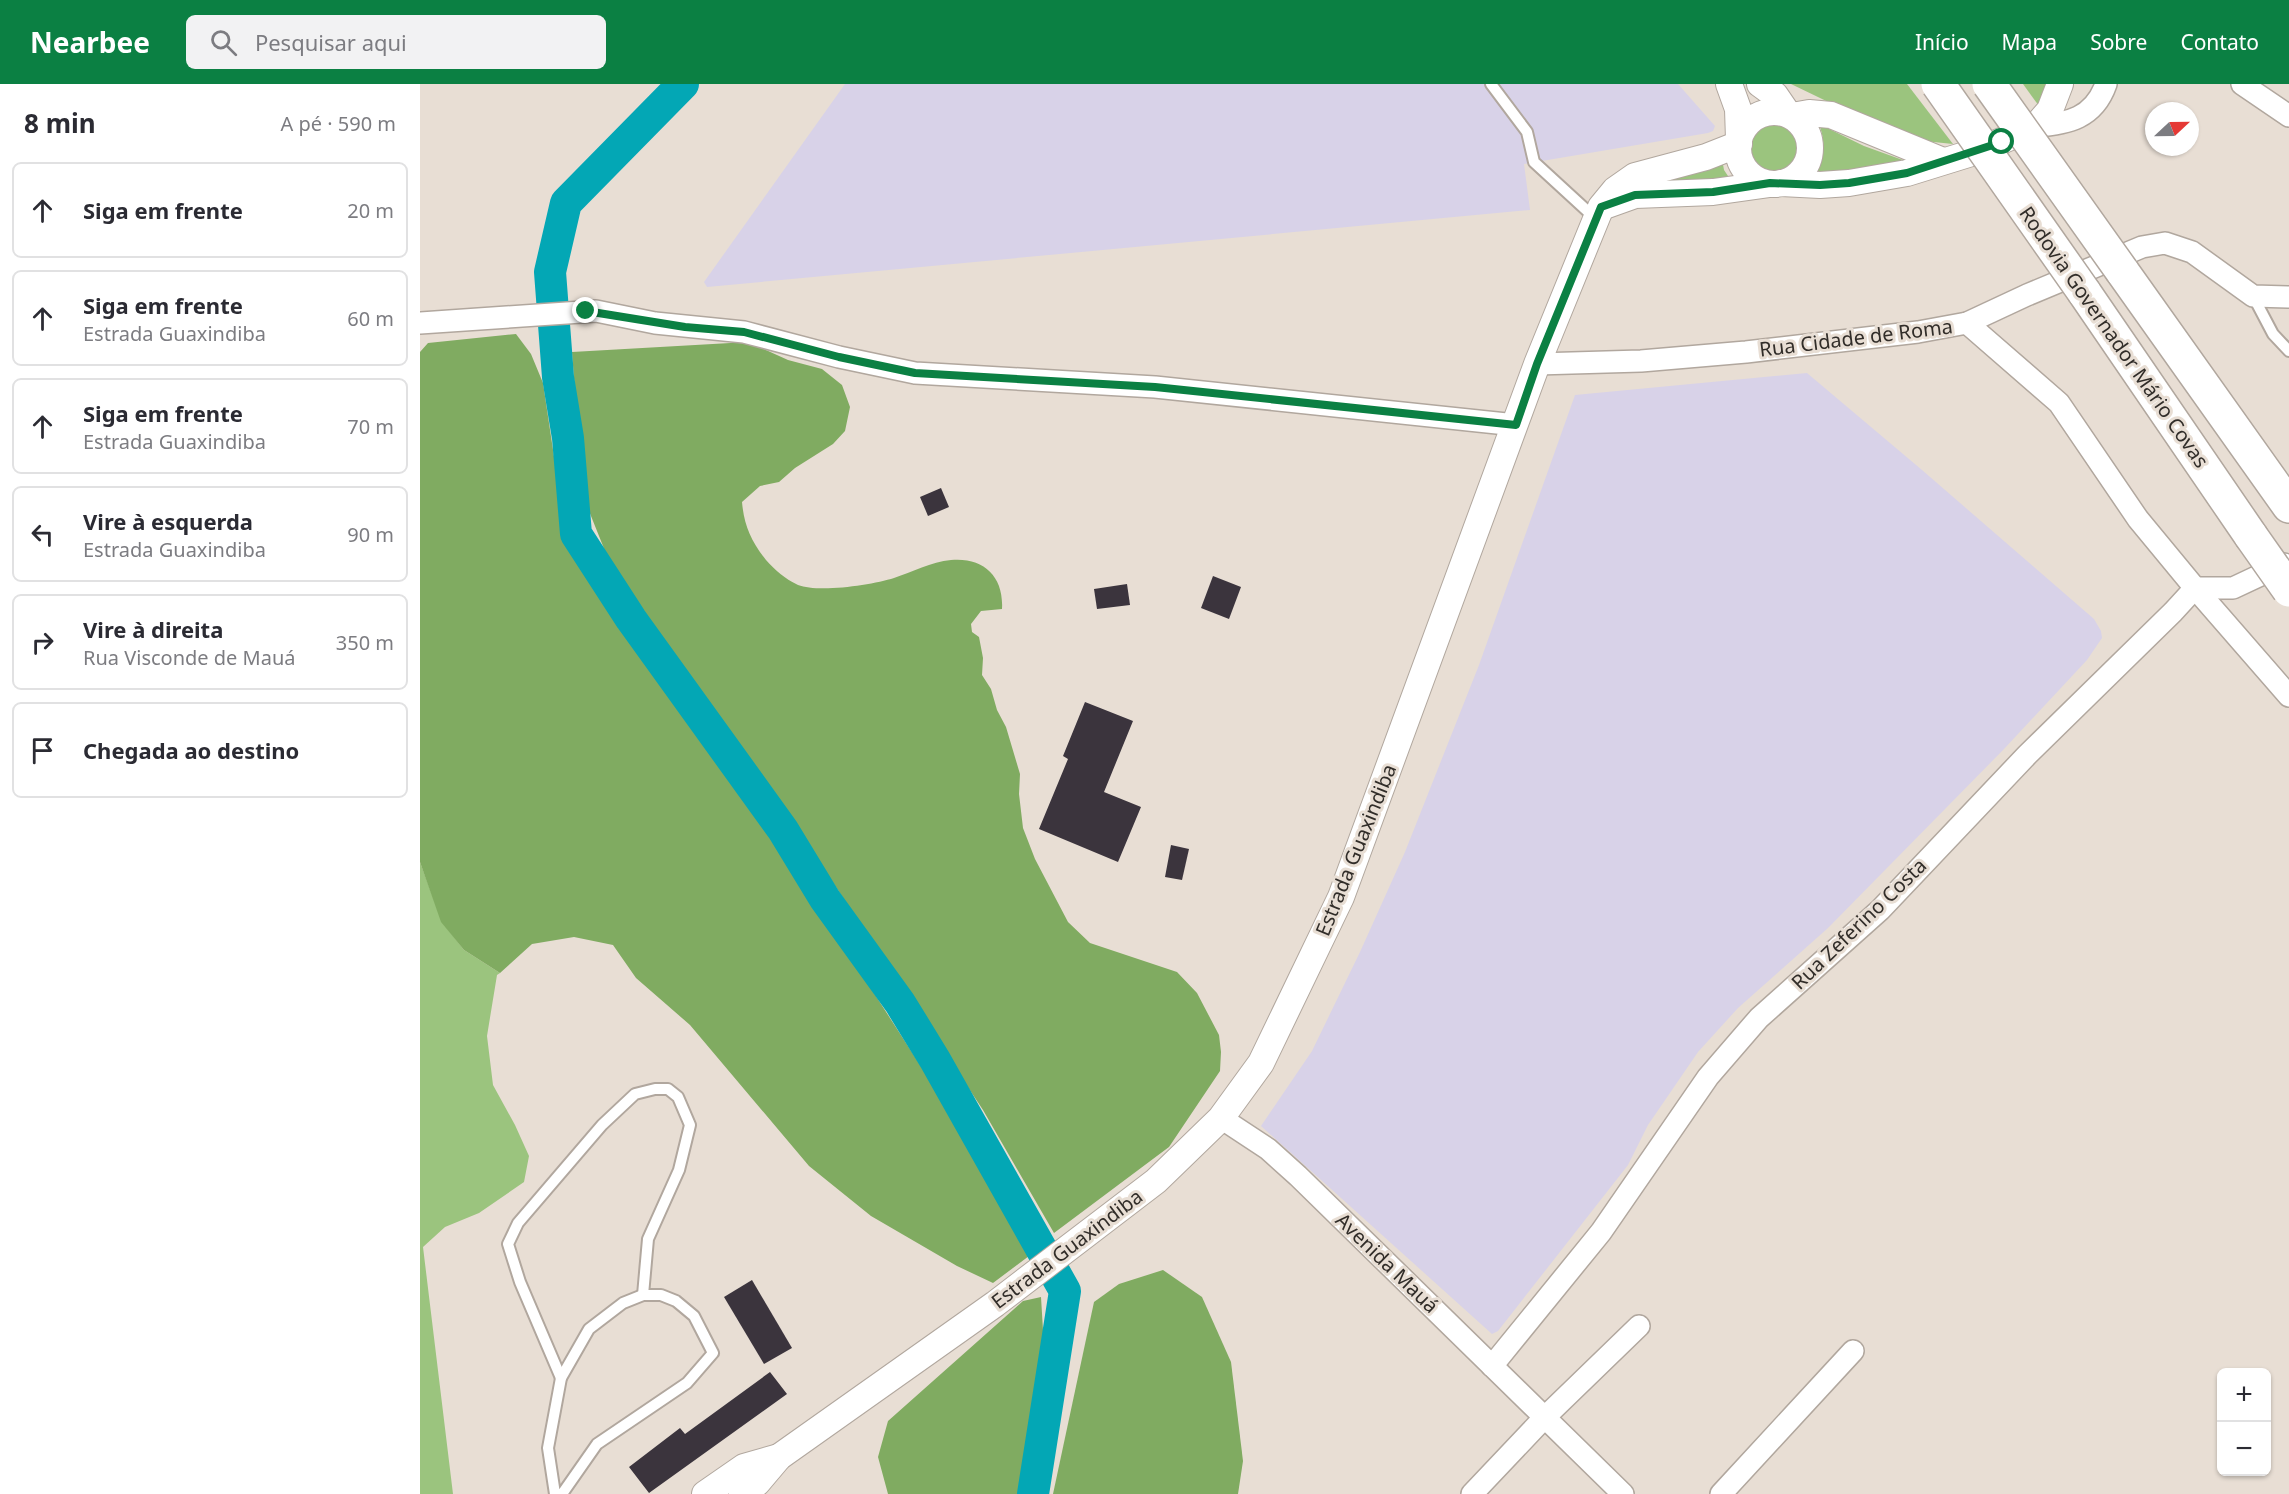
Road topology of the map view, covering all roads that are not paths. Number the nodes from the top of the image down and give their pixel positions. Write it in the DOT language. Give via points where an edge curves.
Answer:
graph roads {
  1 [pos="1491,84"];
  2 [pos="1729,84"];
  3 [pos="1760,84"];
  4 [pos="1938,84"];
  5 [pos="1989,84"];
  6 [pos="2060,84"];
  7 [pos="2106,84"];
  8 [pos="2242,84"];
  9 [pos="1790,115"];
  10 [pos="2289,116"];
  11 [pos="2036,126"];
  12 [pos="1739,141"];
  13 [pos="1942,161"];
  14 [pos="1775,183"];
  15 [pos="1598,213"];
  16 [pos="2253,296"];
  17 [pos="2289,297"];
  18 [pos="420,323"];
  19 [pos="1967,323"];
  20 [pos="2289,351"];
  21 [pos="1537,364"];
  22 [pos="1516,425"];
  23 [pos="2289,506"];
  24 [pos="2289,561"];
  25 [pos="2195,588"];
  26 [pos="2289,590"];
  27 [pos="2289,696"];
  28 [pos="1221,1118"];
  29 [pos="643,1295"];
  30 [pos="1639,1326"];
  31 [pos="1853,1352"];
  32 [pos="1492,1366"];
  33 [pos="561,1378"];
  34 [pos="1544,1418"];
  35 [pos="779,1457"];
  36 [pos="555,1494"];
  37 [pos="562,1494"];
  38 [pos="705,1494"];
  39 [pos="742,1494"];
  40 [pos="1472,1494"];
  41 [pos="1623,1494"];
  42 [pos="1721,1494"];
  1 -- 15 [label="lane" via="1527,132 1534,162"];
  2 -- 12 [label="street" via="1738,109"];
  3 -- 9 [label="street" via="1775,95"];
  4 -- 26 [label="highway, Rodovia Governador Mário Covas, bridge"];
  5 -- 23 [label="highway, bridge"];
  6 -- 11 [label="street" via="2050,110"];
  7 -- 11 [label="street" via="2079,118 2062,125"];
  8 -- 10 [label="street"];
  9 -- 12 [label="street" via="1762,113 1744,128"];
  9 -- 13 [label="street" via="1831,115"];
  9 -- 14 [label="street" via="1807,132 1810,154 1800,173"];
  11 -- 13 [label="street" via="1994,145"];
  12 -- 14 [label="street" via="1748,172 1758,180"];
  12 -- 15 [label="street" via="1706,157 1635,176 1614,190"];
  13 -- 14 [label="street" via="1907,173 1849,183"];
  14 -- 15 [label="street" via="1713,192 1635,195"];
  15 -- 21 [label="street, Estrada Guaxindiba"];
  16 -- 17 [label="street"];
  16 -- 19 [label="street, Rua Cidade de Roma" via="2192,252 2165,243 2142,247"];
  16 -- 20 [label="lane" via="2273,334"];
  18 -- 22 [label="street" via="586,311 744,332 915,373 1155,387"];
  19 -- 21 [label="street, Rua Cidade de Roma" via="1746,352"];
  19 -- 25 [label="street" via="2059,403 2138,519"];
  21 -- 22 [label="street, Estrada Guaxindiba"];
  22 -- 28 [label="street, Estrada Guaxindiba" via="1341,897 1261,1063"];
  24 -- 25 [label="street" via="2233,588"];
  25 -- 27 [label="street"];
  25 -- 32 [label="street, Rua Zeferino Costa" via="2026,755 1880,910 1759,1018 1708,1077 1601,1232"];
  28 -- 32 [label="street, Avenida Mauá" via="1268,1149 1298,1176"];
  28 -- 35 [label="street, Estrada Guaxindiba" via="1156,1181 862,1400"];
  29 -- 33 [label="lane" via="623,1303 588,1329"];
  29 -- 33 [label="lane" via="648,1239 679,1170 690,1125 678,1097 668,1089 635,1094 602,1125 518,1222 508,1244"];
  29 -- 37 [label="lane" via="661,1295 676,1301 694,1316 713,1353 687,1383 597,1444"];
  30 -- 34 [label="street"];
  31 -- 42 [label="street"];
  32 -- 34 [label="street, Avenida Mauá"];
  33 -- 36 [label="lane" via="548,1449"];
  34 -- 40 [label="street"];
  34 -- 41 [label="street, Avenida Mauá"];
  35 -- 38 [label="street, Estrada Guaxindiba" via="744,1467"];
  35 -- 39 [label="street, Estrada Guaxindiba"];
}
